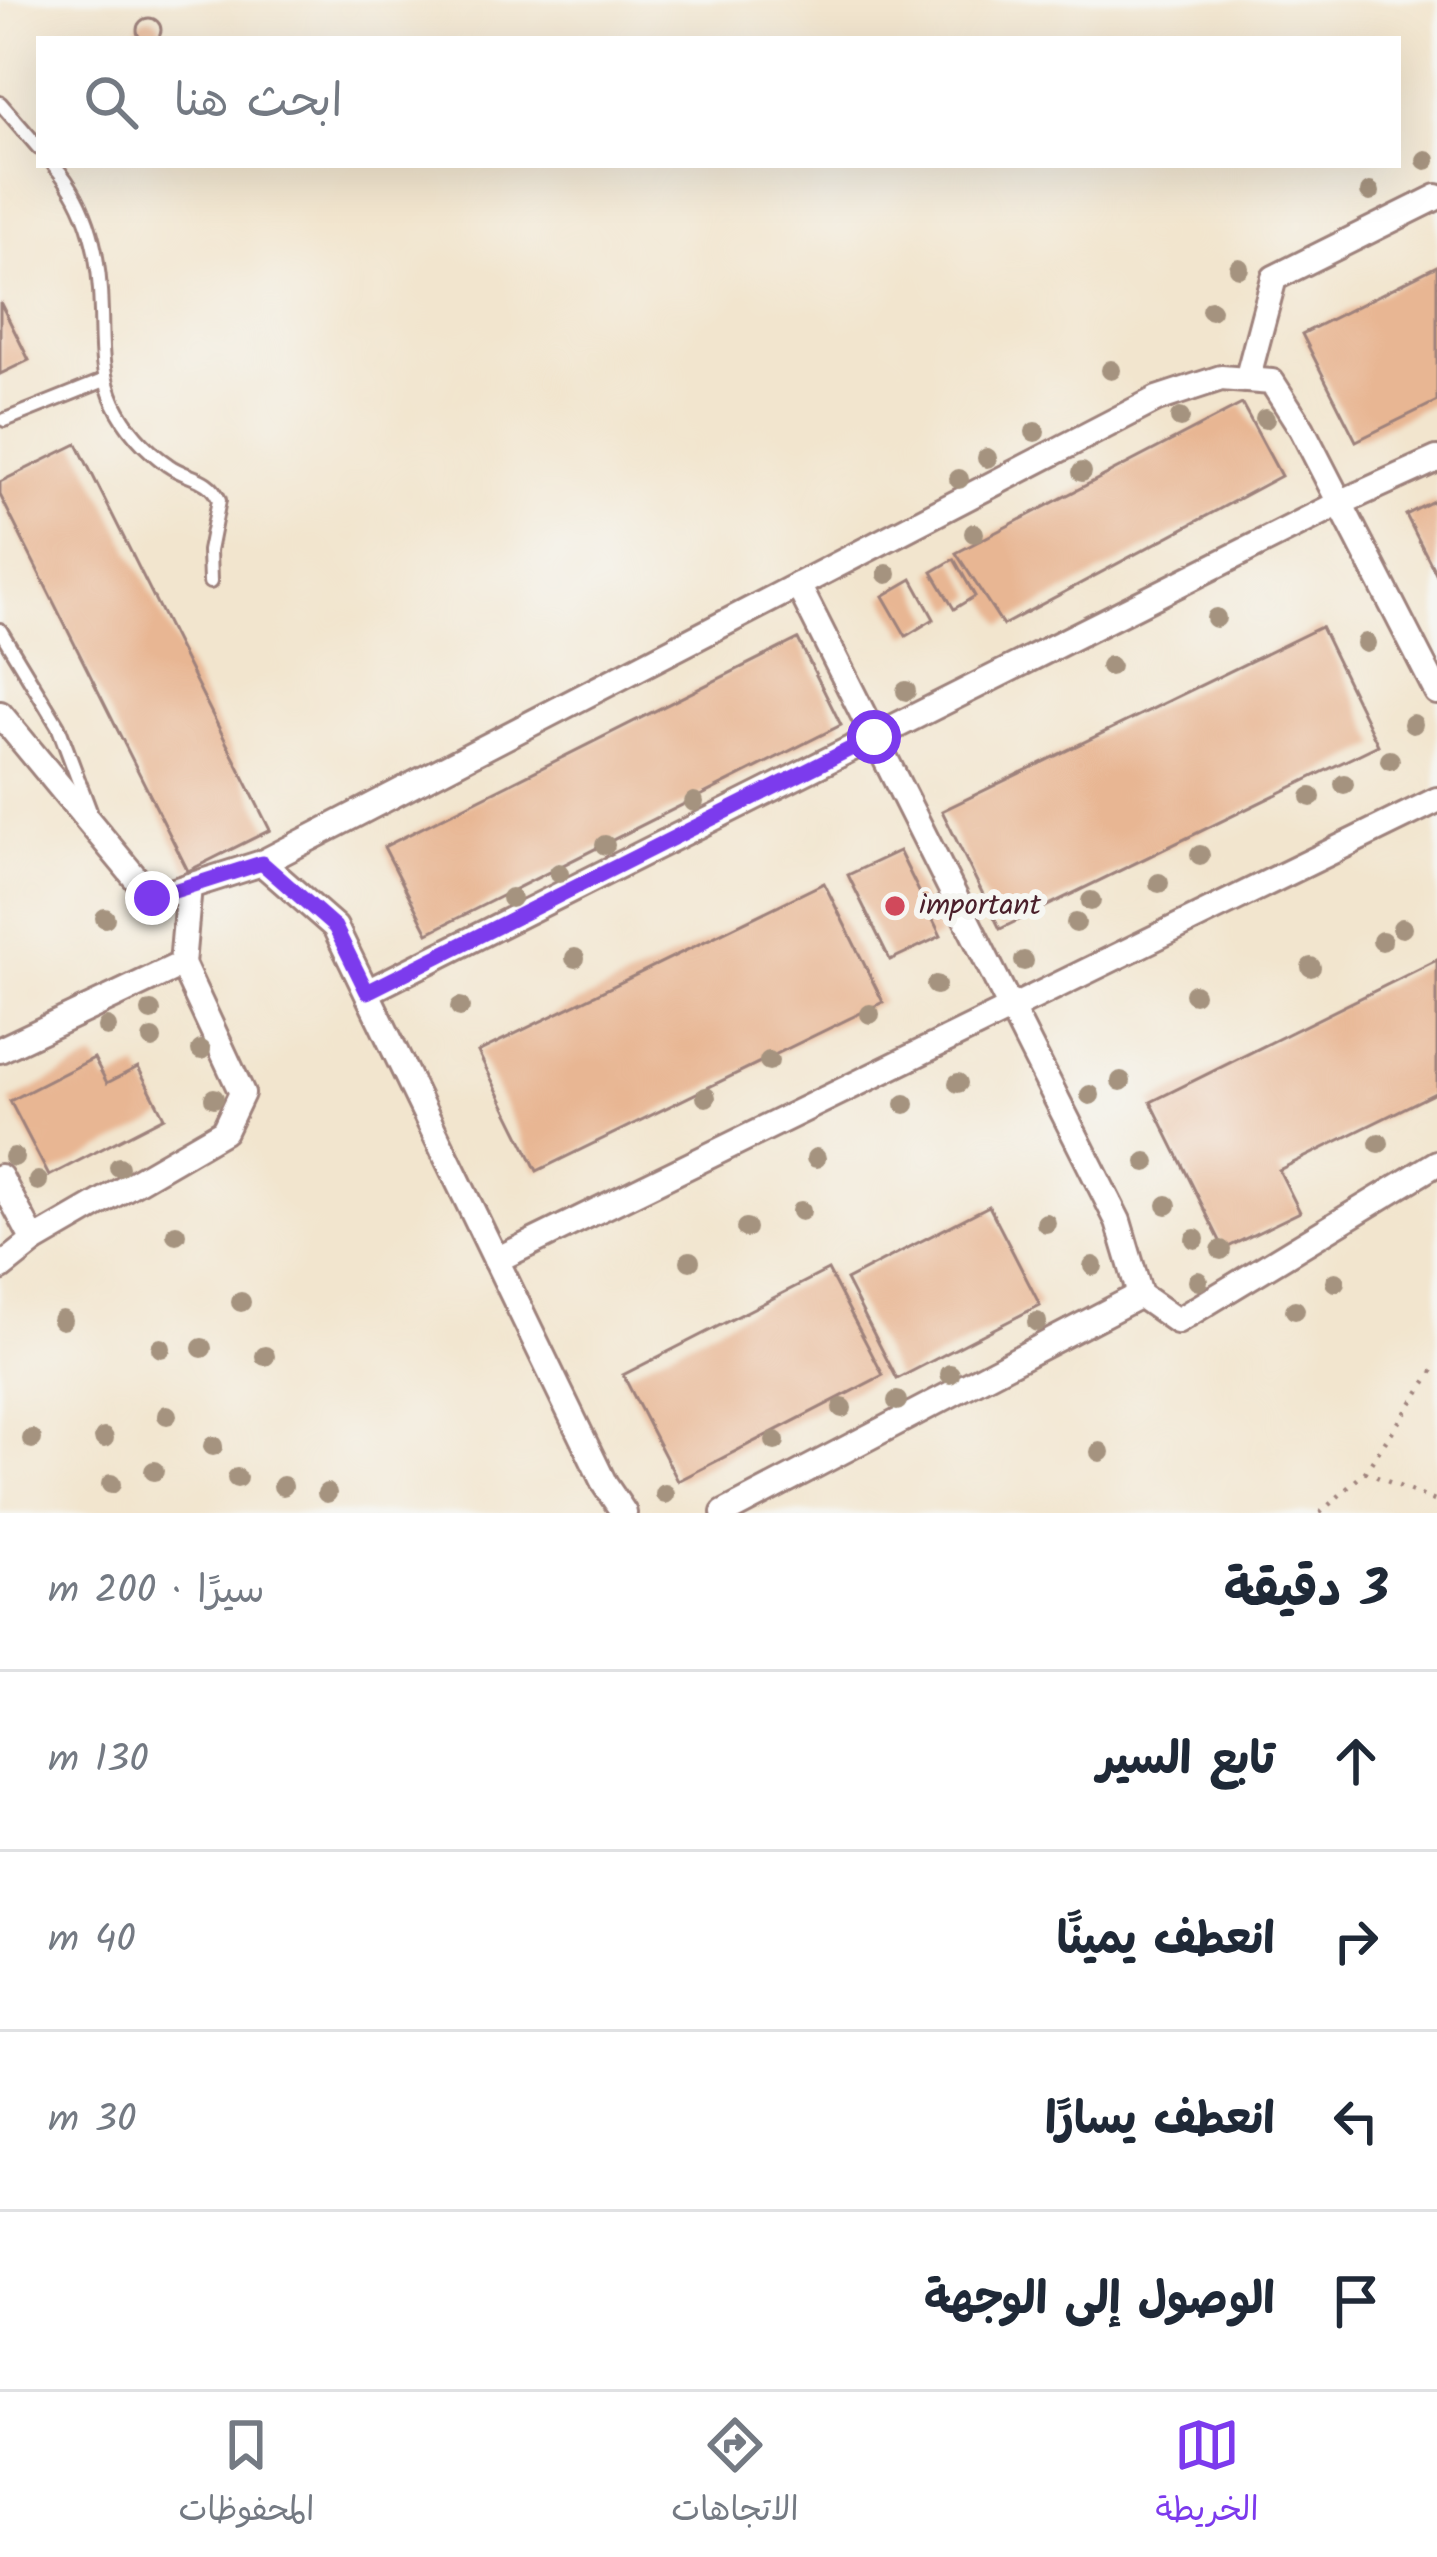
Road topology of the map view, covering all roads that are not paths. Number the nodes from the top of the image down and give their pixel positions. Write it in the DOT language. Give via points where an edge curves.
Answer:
graph roads {
  1 [pos="0,103"];
  2 [pos="36,145"];
  3 [pos="56,168"];
  4 [pos="1437,197"];
  5 [pos="105,380"];
  6 [pos="1247,380"];
  7 [pos="5,420"];
  8 [pos="1437,459"];
  9 [pos="1340,503"];
  10 [pos="210,582"];
  11 [pos="798,585"];
  12 [pos="0,630"];
  13 [pos="1429,656"];
  14 [pos="1437,692"];
  15 [pos="0,715"];
  16 [pos="874,737"];
  17 [pos="1437,800"];
  18 [pos="95,828"];
  19 [pos="262,863"];
  20 [pos="189,886"];
  21 [pos="182,964"];
  22 [pos="367,992"];
  23 [pos="1011,1008"];
  24 [pos="0,1050"];
  25 [pos="1437,1162"];
  26 [pos="0,1177"];
  27 [pos="34,1241"];
  28 [pos="496,1260"];
  29 [pos="0,1268"];
  30 [pos="1140,1295"];
  31 [pos="624,1513"];
  32 [pos="724,1513"];
  1 -- 2 [label="lane"];
  3 -- 5 [label="lane" via="83,204 93,240"];
  4 -- 6 [label="street" via="1274,278"];
  5 -- 7 [label="lane"];
  5 -- 10 [label="lane" via="153,454 215,490"];
  6 -- 9 [label="street" via="1272,382"];
  6 -- 11 [label="street" via="1221,378 1157,399"];
  8 -- 9 [label="street"];
  9 -- 13 [label="street"];
  9 -- 16 [label="street"];
  11 -- 16 [label="street"];
  11 -- 19 [label="street"];
  12 -- 18 [label="lane" via="58,726"];
  13 -- 14 [label="street"];
  15 -- 18 [label="street"];
  16 -- 22 [label="street"];
  16 -- 23 [label="street"];
  17 -- 23 [label="street"];
  18 -- 20 [label="street" via="152,898"];
  19 -- 20 [label="street"];
  19 -- 22 [label="street" via="335,927"];
  20 -- 21 [label="street"];
  21 -- 24 [label="street"];
  21 -- 27 [label="street" via="242,1093 224,1131"];
  22 -- 28 [label="street"];
  23 -- 28 [label="street"];
  23 -- 30 [label="street" via="1118,1221"];
  25 -- 30 [label="street" via="1177,1321"];
  26 -- 27 [label="street"];
  27 -- 29 [label="street"];
  28 -- 31 [label="street"];
  30 -- 32 [label="street"];
}
